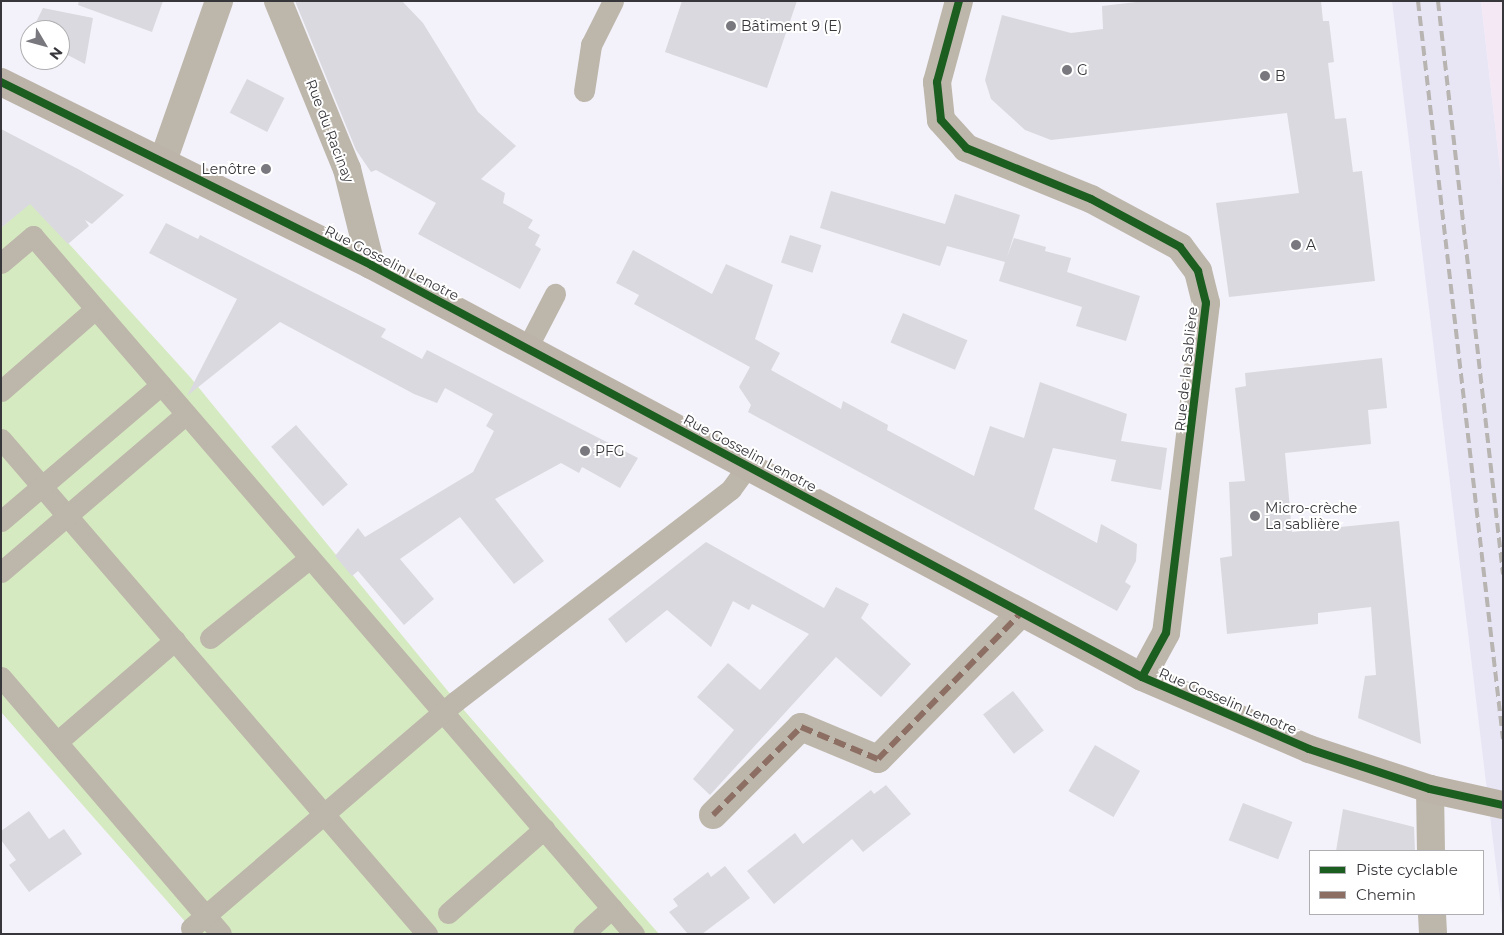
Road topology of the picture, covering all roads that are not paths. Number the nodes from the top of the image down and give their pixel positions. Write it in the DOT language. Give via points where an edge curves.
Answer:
graph roads {
  1 [pos="219,1"];
  2 [pos="278,1"];
  3 [pos="613,1"];
  4 [pos="959,1"];
  5 [pos="1,82"];
  6 [pos="584,91"];
  7 [pos="163,161"];
  8 [pos="1,263"];
  9 [pos="372,265"];
  10 [pos="555,294"];
  11 [pos="95,309"];
  12 [pos="527,348"];
  13 [pos="161,385"];
  14 [pos="1,390"];
  15 [pos="186,414"];
  16 [pos="1,439"];
  17 [pos="748,466"];
  18 [pos="42,486"];
  19 [pos="67,516"];
  20 [pos="1,521"];
  21 [pos="310,558"];
  22 [pos="1,572"];
  23 [pos="1021,613"];
  24 [pos="210,638"];
  25 [pos="175,640"];
  26 [pos="1,677"];
  27 [pos="1142,677"];
  28 [pos="443,712"];
  29 [pos="57,742"];
  30 [pos="1430,788"];
  31 [pos="1503,805"];
  32 [pos="324,814"];
  33 [pos="713,815"];
  34 [pos="544,829"];
  35 [pos="1431,850"];
  36 [pos="612,908"];
  37 [pos="448,913"];
  38 [pos="1432,915"];
  39 [pos="198,921"];
  40 [pos="426,933"];
  41 [pos="222,934"];
  42 [pos="583,934"];
  43 [pos="634,934"];
  44 [pos="1433,934"];
  1 -- 7 [label="street"];
  2 -- 9 [label="street, Rue du Racinay" via="347,169"];
  3 -- 6 [label="lane" via="591,45"];
  4 -- 27 [label="street, Rue de la Sablière" via="937,82 941,120 966,148 1091,199 1180,247 1198,271 1206,302 1166,633"];
  5 -- 7 [label="main road, Rue Gosselin Lenotre"];
  7 -- 9 [label="main road, Rue Gosselin Lenotre"];
  8 -- 11 [label="lane" via="33,236"];
  9 -- 12 [label="main road, Rue Gosselin Lenotre"];
  10 -- 12 [label="lane"];
  11 -- 13 [label="lane"];
  11 -- 14 [label="lane"];
  12 -- 17 [label="main road, Rue Gosselin Lenotre"];
  13 -- 15 [label="lane"];
  13 -- 18 [label="lane"];
  15 -- 19 [label="lane"];
  15 -- 21 [label="lane"];
  16 -- 18 [label="lane"];
  17 -- 23 [label="main road, Rue Gosselin Lenotre"];
  17 -- 28 [label="lane" via="731,489"];
  18 -- 19 [label="lane"];
  18 -- 20 [label="lane"];
  19 -- 22 [label="lane"];
  19 -- 25 [label="lane"];
  21 -- 24 [label="lane"];
  21 -- 28 [label="lane"];
  23 -- 27 [label="main road, Rue Gosselin Lenotre"];
  23 -- 33 [label="street" via="878,759 801,727"];
  25 -- 29 [label="lane"];
  25 -- 32 [label="lane"];
  26 -- 29 [label="lane"];
  27 -- 30 [label="main road, Rue Gosselin Lenotre" via="1309,749"];
  28 -- 32 [label="lane"];
  28 -- 34 [label="lane"];
  29 -- 39 [label="lane"];
  30 -- 31 [label="main road, Rue Gosselin Lenotre"];
  30 -- 35 [label="street"];
  32 -- 39 [label="lane"];
  32 -- 40 [label="lane"];
  34 -- 36 [label="lane"];
  34 -- 37 [label="lane"];
  36 -- 42 [label="lane"];
  36 -- 43 [label="lane"];
  38 -- 44 [label="street"];
  39 -- 41 [label="lane"];
}
